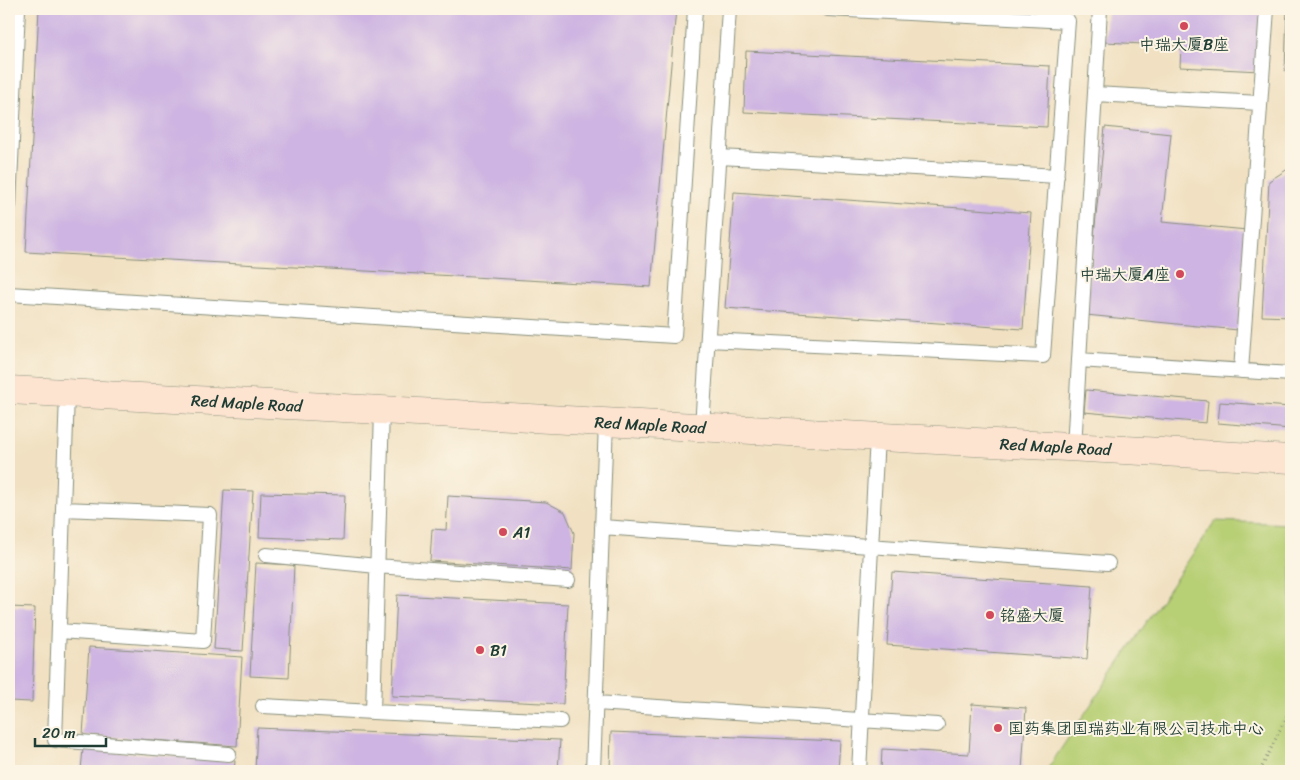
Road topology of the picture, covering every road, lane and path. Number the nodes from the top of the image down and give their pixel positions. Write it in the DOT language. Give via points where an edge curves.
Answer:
graph roads {
  1 [pos="18,9"];
  2 [pos="695,9"];
  3 [pos="730,9"];
  4 [pos="828,9"];
  5 [pos="1100,9"];
  6 [pos="1267,9"];
  7 [pos="1094,94"];
  8 [pos="1260,103"];
  9 [pos="720,157"];
  10 [pos="1057,176"];
  11 [pos="9,205"];
  12 [pos="9,294"];
  13 [pos="708,340"];
  14 [pos="1078,360"];
  15 [pos="1241,371"];
  16 [pos="1291,374"];
  17 [pos="9,390"];
  18 [pos="68,394"];
  19 [pos="382,410"];
  20 [pos="606,422"];
  21 [pos="702,427"];
  22 [pos="877,437"];
  23 [pos="1074,448"];
  24 [pos="1291,459"];
  25 [pos="63,509"];
  26 [pos="602,527"];
  27 [pos="871,547"];
  28 [pos="266,556"];
  29 [pos="1108,563"];
  30 [pos="377,566"];
  31 [pos="568,580"];
  32 [pos="59,631"];
  33 [pos="596,703"];
  34 [pos="263,706"];
  35 [pos="1291,708"];
  36 [pos="373,712"];
  37 [pos="862,720"];
  38 [pos="560,721"];
  39 [pos="937,725"];
  40 [pos="229,754"];
  41 [pos="593,771"];
  42 [pos="859,771"];
  43 [pos="1260,771"];
  1 -- 11 [label="lane"];
  2 -- 12 [label="lane" via="674,336"];
  3 -- 9 [label="lane"];
  4 -- 10 [label="lane" via="1068,21"];
  5 -- 7 [label="lane"];
  6 -- 8 [label="lane"];
  7 -- 8 [label="lane"];
  7 -- 14 [label="lane"];
  8 -- 15 [label="lane"];
  9 -- 10 [label="lane"];
  9 -- 13 [label="lane"];
  10 -- 13 [label="lane" via="1043,356"];
  13 -- 21 [label="lane"];
  14 -- 15 [label="lane"];
  14 -- 23 [label="lane"];
  15 -- 16 [label="lane"];
  17 -- 18 [label="street, Red Maple Road"];
  18 -- 19 [label="street, Red Maple Road"];
  18 -- 25 [label="lane"];
  19 -- 20 [label="street, Red Maple Road"];
  19 -- 30 [label="lane"];
  20 -- 21 [label="street, Red Maple Road"];
  20 -- 26 [label="lane"];
  21 -- 22 [label="street, Red Maple Road"];
  22 -- 23 [label="street, Red Maple Road"];
  22 -- 27 [label="lane"];
  23 -- 24 [label="street, Red Maple Road"];
  25 -- 32 [label="lane"];
  25 -- 32 [label="lane" via="210,516 203,641"];
  26 -- 27 [label="lane"];
  26 -- 33 [label="lane"];
  27 -- 29 [label="lane"];
  27 -- 37 [label="lane"];
  28 -- 30 [label="lane"];
  30 -- 31 [label="lane"];
  30 -- 36 [label="lane"];
  32 -- 40 [label="lane" via="55,740"];
  33 -- 37 [label="lane"];
  33 -- 41 [label="lane"];
  34 -- 36 [label="lane"];
  35 -- 43 [label="path"];
  36 -- 38 [label="lane"];
  37 -- 39 [label="lane"];
  37 -- 42 [label="lane"];
}
